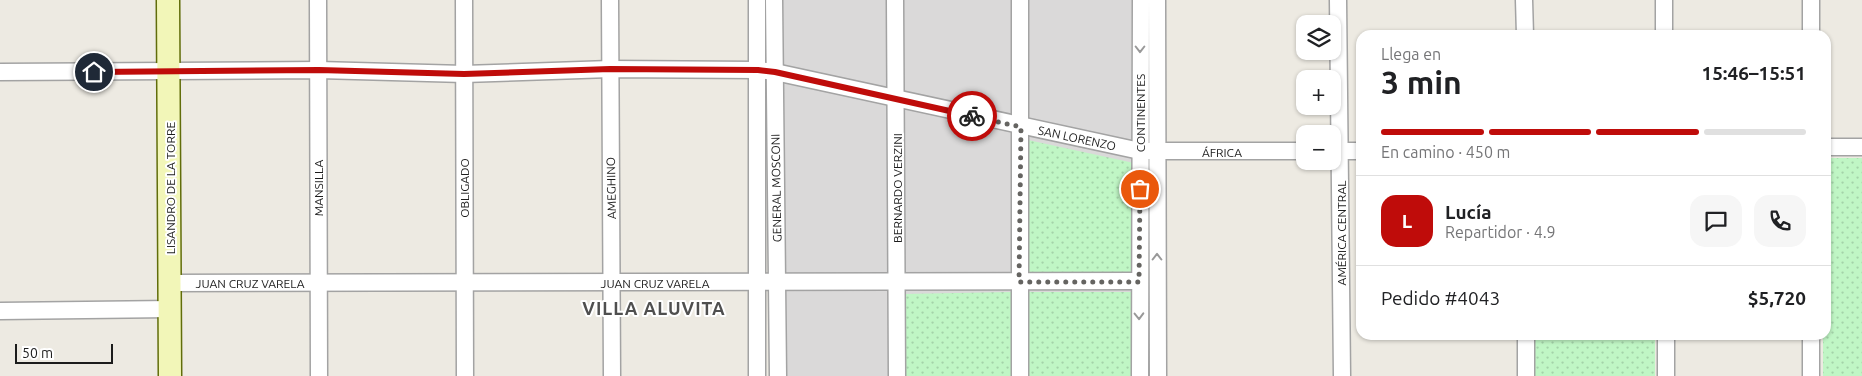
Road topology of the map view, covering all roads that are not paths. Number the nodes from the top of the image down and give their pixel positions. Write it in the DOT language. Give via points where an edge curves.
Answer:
graph roads {
  1 [pos="168,0"];
  2 [pos="318,0"];
  3 [pos="464,0"];
  4 [pos="610,0"];
  5 [pos="757,0"];
  6 [pos="774,0"];
  7 [pos="895,0"];
  8 [pos="1020,0"];
  9 [pos="1141,0"];
  10 [pos="1157,0"];
  11 [pos="1338,0"];
  12 [pos="1524,0"];
  13 [pos="1664,0"];
  14 [pos="1811,0"];
  15 [pos="1525,30"];
  16 [pos="1664,30"];
  17 [pos="1811,30"];
  18 [pos="610,69"];
  19 [pos="319,70"];
  20 [pos="758,70"];
  21 [pos="0,72"];
  22 [pos="775,72"];
  23 [pos="169,73"];
  24 [pos="464,74"];
  25 [pos="897,100"];
  26 [pos="1336,125"];
  27 [pos="1021,127"];
  28 [pos="1831,147"];
  29 [pos="1862,147"];
  30 [pos="1140,151"];
  31 [pos="1296,151"];
  32 [pos="1341,151"];
  33 [pos="1356,151"];
  34 [pos="1156,152"];
  35 [pos="1337,170"];
  36 [pos="464,281"];
  37 [pos="897,282"];
  38 [pos="1019,282"];
  39 [pos="1139,282"];
  40 [pos="170,283"];
  41 [pos="318,283"];
  42 [pos="612,283"];
  43 [pos="757,283"];
  44 [pos="777,283"];
  45 [pos="171,309"];
  46 [pos="0,311"];
  47 [pos="1526,340"];
  48 [pos="1666,340"];
  49 [pos="1811,340"];
  50 [pos="170,376"];
  51 [pos="319,376"];
  52 [pos="465,376"];
  53 [pos="612,376"];
  54 [pos="758,376"];
  55 [pos="778,376"];
  56 [pos="897,376"];
  57 [pos="1020,376"];
  58 [pos="1140,376"];
  59 [pos="1158,376"];
  60 [pos="1342,376"];
  61 [pos="1526,376"];
  62 [pos="1666,376"];
  63 [pos="1811,376"];
  1 -- 23 [label="main road, LISANDRO DE LA TORRE"];
  2 -- 19 [label="street, MANSILLA"];
  3 -- 24 [label="street, OBLIGADO"];
  4 -- 18 [label="street, AMEGHINO"];
  5 -- 20 [label="street, GENERAL MOSCONI"];
  6 -- 22 [label="street, GENERAL MOSCONI"];
  7 -- 25 [label="street, BERNARDO VERZINI"];
  8 -- 27 [label="street"];
  9 -- 30 [label="street, CONTINENTES, one-way"];
  10 -- 34 [label="street, CONTINENTES"];
  11 -- 26 [label="street, AMÉRICA CENTRAL"];
  12 -- 15 [label="street"];
  13 -- 16 [label="street"];
  14 -- 17 [label="street"];
  18 -- 20 [label="street, SAN LORENZO"];
  18 -- 24 [label="street, SAN LORENZO"];
  18 -- 42 [label="street, AMEGHINO"];
  19 -- 23 [label="street, SAN LORENZO"];
  19 -- 24 [label="street, SAN LORENZO"];
  19 -- 41 [label="street, MANSILLA"];
  20 -- 22 [label="street, SAN LORENZO"];
  20 -- 43 [label="street, GENERAL MOSCONI"];
  21 -- 23 [label="street, SAN LORENZO"];
  22 -- 25 [label="street, SAN LORENZO"];
  22 -- 44 [label="street, GENERAL MOSCONI"];
  23 -- 40 [label="main road, LISANDRO DE LA TORRE"];
  24 -- 36 [label="street, OBLIGADO"];
  25 -- 27 [label="street, SAN LORENZO"];
  25 -- 37 [label="street, BERNARDO VERZINI"];
  27 -- 30 [label="street, SAN LORENZO"];
  27 -- 38 [label="street"];
  28 -- 29 [label="street"];
  30 -- 34 [label="street, ÁFRICA"];
  30 -- 39 [label="street, CONTINENTES"];
  31 -- 34 [label="street, ÁFRICA"];
  32 -- 33 [label="street"];
  59 -- 34 [label="street, CONTINENTES, one-way"];
  35 -- 60 [label="street, AMÉRICA CENTRAL"];
  36 -- 41 [label="street, JUAN CRUZ VARELA"];
  36 -- 42 [label="street, JUAN CRUZ VARELA"];
  36 -- 52 [label="street, OBLIGADO"];
  37 -- 38 [label="street, JUAN CRUZ VARELA"];
  37 -- 44 [label="street, JUAN CRUZ VARELA"];
  37 -- 56 [label="street, BERNARDO VERZINI"];
  38 -- 39 [label="street, JUAN CRUZ VARELA"];
  38 -- 57 [label="street"];
  39 -- 58 [label="street, CONTINENTES, one-way"];
  40 -- 41 [label="street, JUAN CRUZ VARELA"];
  40 -- 45 [label="main road, LISANDRO DE LA TORRE"];
  41 -- 51 [label="street, MANSILLA"];
  42 -- 43 [label="street, JUAN CRUZ VARELA"];
  42 -- 53 [label="street, AMEGHINO"];
  43 -- 44 [label="street, JUAN CRUZ VARELA"];
  43 -- 54 [label="street, GENERAL MOSCONI"];
  44 -- 55 [label="street, GENERAL MOSCONI"];
  45 -- 46 [label="street"];
  45 -- 50 [label="main road, LISANDRO DE LA TORRE"];
  47 -- 61 [label="street"];
  48 -- 62 [label="street"];
  49 -- 63 [label="street"];
}
